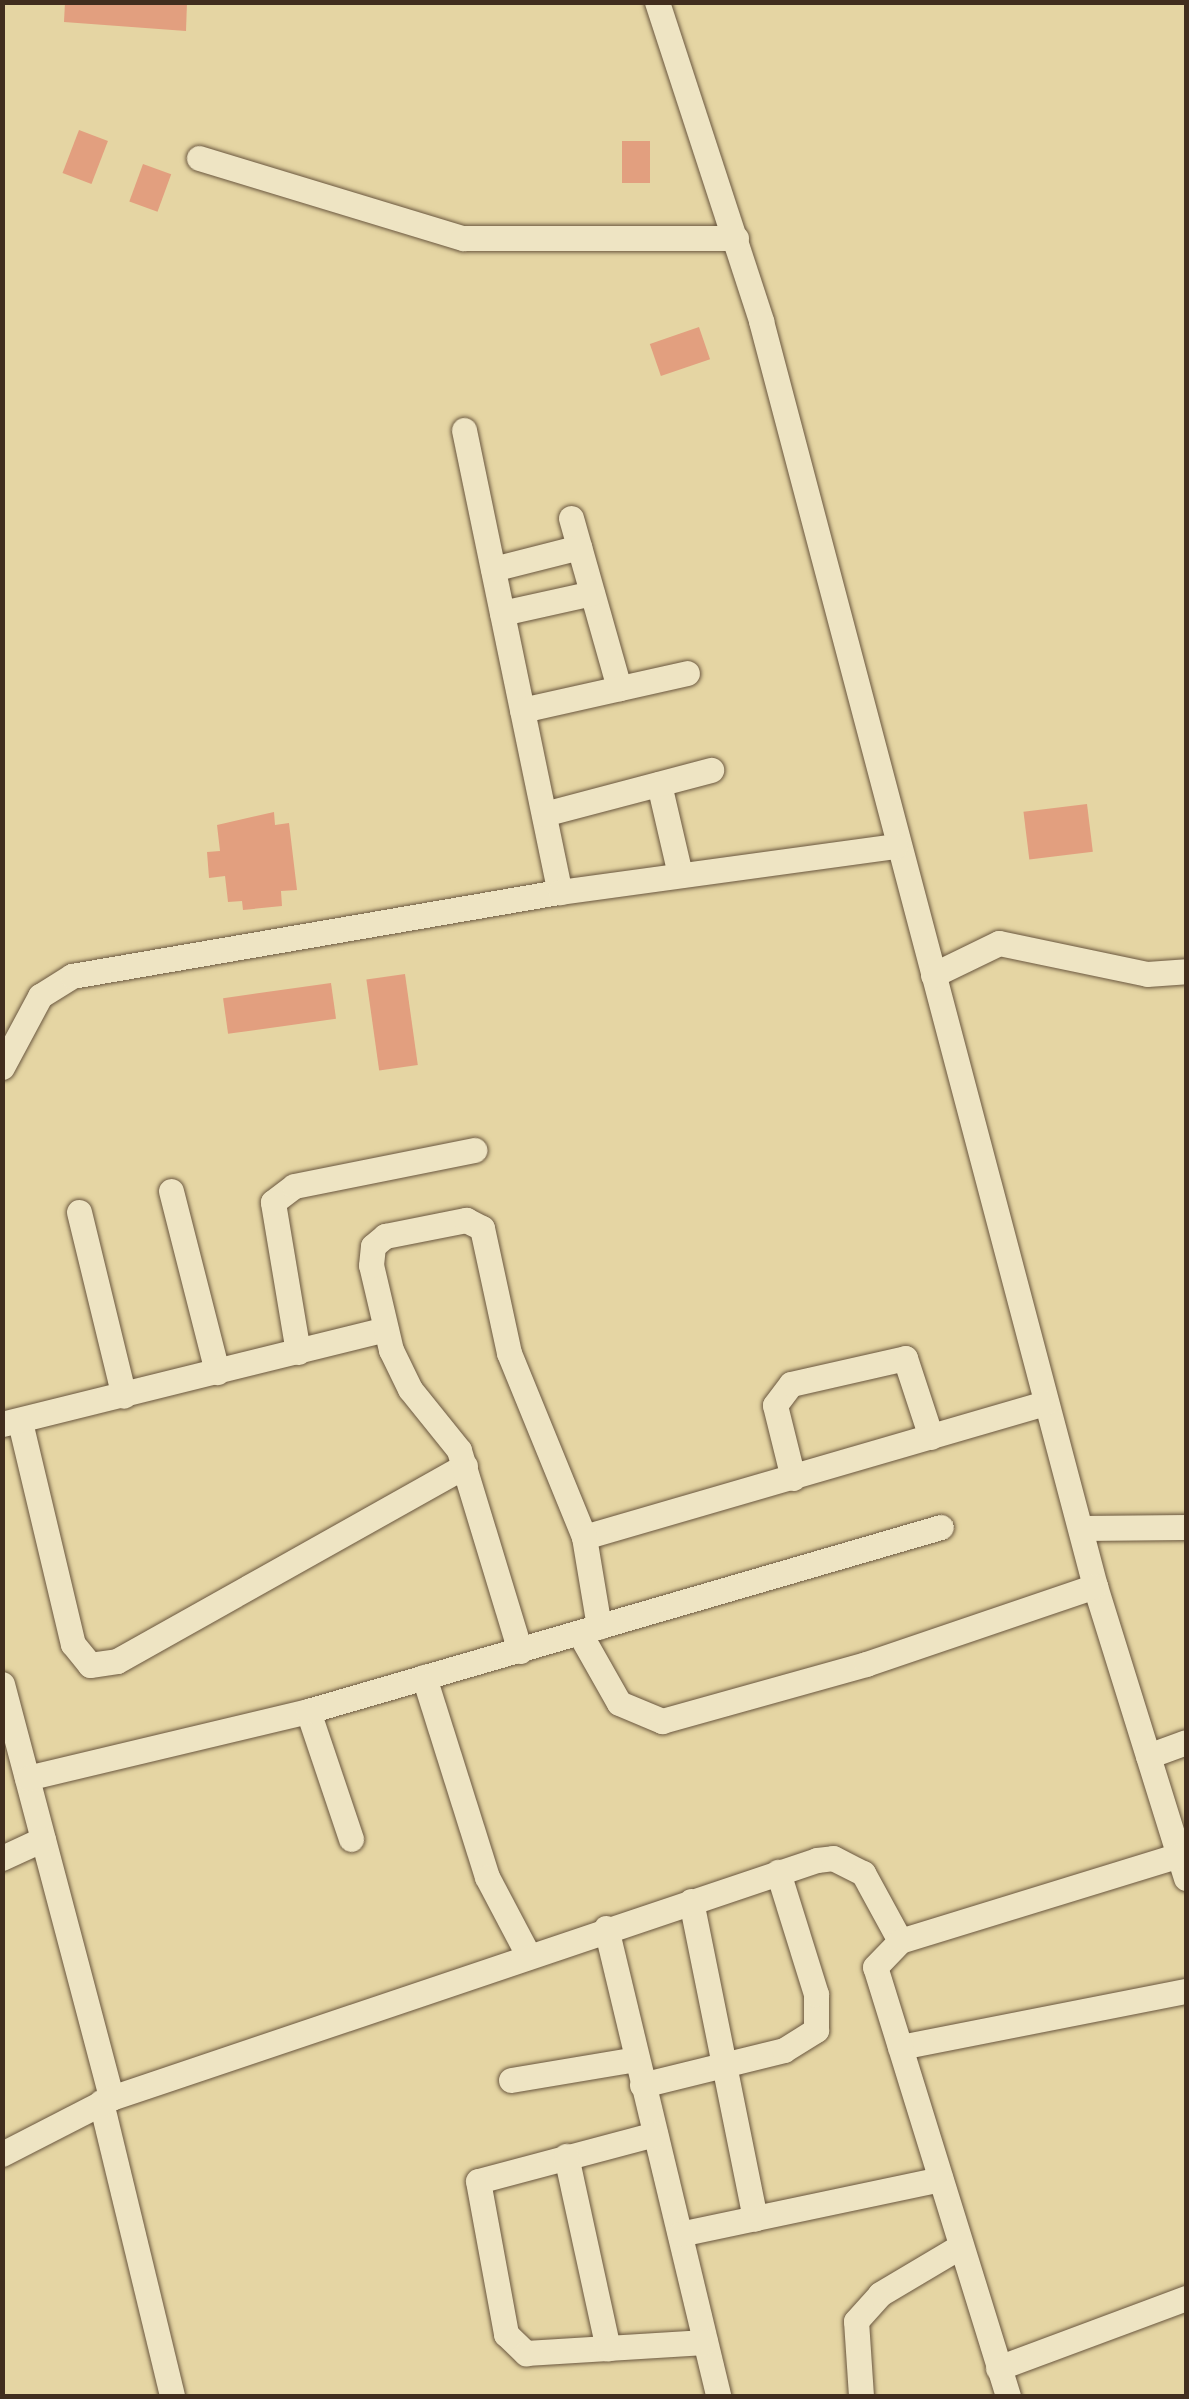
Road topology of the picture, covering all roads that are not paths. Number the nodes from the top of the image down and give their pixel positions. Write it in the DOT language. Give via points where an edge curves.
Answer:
graph roads {
  1 [pos="657,2"];
  2 [pos="199,158"];
  3 [pos="736,238"];
  4 [pos="464,430"];
  5 [pos="571,518"];
  6 [pos="579,547"];
  7 [pos="493,569"];
  8 [pos="592,594"];
  9 [pos="502,613"];
  10 [pos="687,673"];
  11 [pos="619,688"];
  12 [pos="522,710"];
  13 [pos="711,770"];
  14 [pos="659,784"];
  15 [pos="544,814"];
  16 [pos="895,846"];
  17 [pos="680,874"];
  18 [pos="560,892"];
  19 [pos="1186,972"];
  20 [pos="933,976"];
  21 [pos="2,1067"];
  22 [pos="474,1150"];
  23 [pos="171,1191"];
  24 [pos="79,1212"];
  25 [pos="385,1330"];
  26 [pos="298,1352"];
  27 [pos="217,1372"];
  28 [pos="124,1396"];
  29 [pos="1046,1404"];
  30 [pos="11,1423"];
  31 [pos="931,1438"];
  32 [pos="465,1466"];
  33 [pos="793,1478"];
  34 [pos="941,1527"];
  35 [pos="1186,1527"];
  36 [pos="1082,1528"];
  37 [pos="584,1537"];
  38 [pos="1095,1586"];
  39 [pos="590,1630"];
  40 [pos="520,1651"];
  41 [pos="424,1676"];
  42 [pos="2,1684"];
  43 [pos="308,1712"];
  44 [pos="7,1719"];
  45 [pos="1186,1742"];
  46 [pos="1148,1756"];
  47 [pos="27,1778"];
  48 [pos="43,1839"];
  49 [pos="350,1839"];
  50 [pos="2,1858"];
  51 [pos="1182,1867"];
  52 [pos="778,1872"];
  53 [pos="691,1901"];
  54 [pos="606,1928"];
  55 [pos="900,1942"];
  56 [pos="527,1952"];
  57 [pos="1186,1991"];
  58 [pos="900,2047"];
  59 [pos="636,2059"];
  60 [pos="727,2065"];
  61 [pos="511,2080"];
  62 [pos="642,2085"];
  63 [pos="106,2100"];
  64 [pos="655,2134"];
  65 [pos="2,2154"];
  66 [pos="566,2156"];
  67 [pos="940,2179"];
  68 [pos="754,2219"];
  69 [pos="680,2234"];
  70 [pos="961,2246"];
  71 [pos="1186,2298"];
  72 [pos="706,2342"];
  73 [pos="608,2348"];
  74 [pos="998,2368"];
  75 [pos="172,2396"];
  76 [pos="718,2396"];
  77 [pos="861,2396"];
  78 [pos="1008,2396"];
  1 -- 3 [label="street"];
  2 -- 3 [label="street" via="463,238"];
  3 -- 16 [label="street"];
  4 -- 7 [label="street"];
  5 -- 6 [label="street"];
  6 -- 7 [label="street"];
  6 -- 8 [label="street"];
  7 -- 9 [label="street"];
  8 -- 9 [label="street"];
  8 -- 11 [label="street"];
  9 -- 12 [label="street"];
  10 -- 11 [label="street"];
  11 -- 12 [label="street"];
  12 -- 15 [label="street"];
  13 -- 14 [label="street"];
  14 -- 15 [label="street"];
  14 -- 17 [label="street"];
  15 -- 18 [label="street"];
  16 -- 17 [label="street"];
  16 -- 20 [label="street"];
  17 -- 18 [label="street"];
  18 -- 21 [label="street" via="72,976 40,996"];
  19 -- 20 [label="street" via="1147,974 1000,942"];
  20 -- 29 [label="street"];
  22 -- 26 [label="street" via="294,1186 273,1202"];
  23 -- 27 [label="street"];
  24 -- 28 [label="street"];
  25 -- 26 [label="street"];
  25 -- 32 [label="street" via="403,1379 450,1434"];
  25 -- 37 [label="street" via="373,1246 385,1236 475,1222 510,1352"];
  26 -- 27 [label="street"];
  27 -- 28 [label="street"];
  28 -- 30 [label="street"];
  29 -- 31 [label="street"];
  29 -- 36 [label="street"];
  30 -- 32 [label="street" via="73,1644 90,1665 116,1660"];
  31 -- 33 [label="street"];
  31 -- 33 [label="street" via="906,1358 791,1384 776,1405"];
  32 -- 40 [label="street"];
  33 -- 37 [label="street"];
  34 -- 39 [label="street"];
  35 -- 36 [label="street"];
  36 -- 38 [label="street"];
  37 -- 39 [label="street"];
  38 -- 39 [label="street" via="866,1664 662,1721 619,1703"];
  38 -- 46 [label="street"];
  39 -- 40 [label="street"];
  40 -- 41 [label="street"];
  41 -- 43 [label="street"];
  41 -- 56 [label="street" via="487,1877"];
  42 -- 44 [label="street"];
  43 -- 47 [label="street"];
  43 -- 49 [label="street"];
  44 -- 47 [label="street"];
  45 -- 46 [label="street"];
  46 -- 51 [label="street"];
  47 -- 48 [label="street"];
  48 -- 50 [label="street"];
  48 -- 63 [label="street"];
  51 -- 55 [label="street"];
  52 -- 53 [label="street"];
  52 -- 55 [label="street" via="816,1860 851,1864 872,1887"];
  52 -- 60 [label="street" via="816,1994 816,2030 784,2050"];
  53 -- 54 [label="street"];
  53 -- 60 [label="street"];
  54 -- 56 [label="street"];
  54 -- 59 [label="street"];
  55 -- 58 [label="street" via="875,1966"];
  56 -- 63 [label="street"];
  57 -- 58 [label="street"];
  58 -- 67 [label="street"];
  59 -- 61 [label="street"];
  59 -- 62 [label="street"];
  60 -- 62 [label="street"];
  60 -- 68 [label="street"];
  62 -- 64 [label="street"];
  63 -- 65 [label="street"];
  63 -- 75 [label="street"];
  64 -- 66 [label="street"];
  64 -- 69 [label="street"];
  66 -- 73 [label="street"];
  66 -- 73 [label="street" via="478,2181 506,2334 526,2354"];
  67 -- 68 [label="street"];
  67 -- 70 [label="street"];
  68 -- 69 [label="street"];
  69 -- 72 [label="street"];
  70 -- 74 [label="street"];
  70 -- 77 [label="street" via="880,2294 856,2321"];
  71 -- 74 [label="street"];
  72 -- 73 [label="street"];
  72 -- 76 [label="street"];
  74 -- 78 [label="street"];
}
